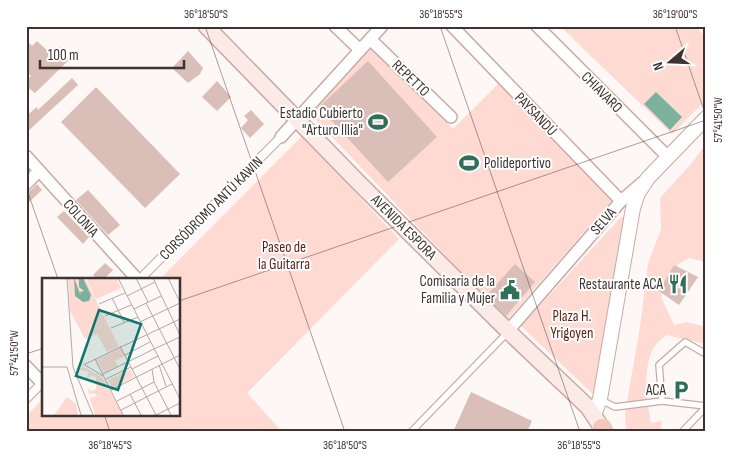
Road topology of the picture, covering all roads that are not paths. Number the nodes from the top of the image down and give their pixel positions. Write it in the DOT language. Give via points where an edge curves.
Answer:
graph roads {
  1 [pos="206,26"];
  2 [pos="335,26"];
  3 [pos="382,26"];
  4 [pos="452,26"];
  5 [pos="537,26"];
  6 [pos="370,39"];
  7 [pos="360,50"];
  8 [pos="451,117"];
  9 [pos="706,118"];
  10 [pos="296,120"];
  11 [pos="281,137"];
  12 [pos="26,156"];
  13 [pos="668,157"];
  14 [pos="39,171"];
  15 [pos="648,178"];
  16 [pos="26,184"];
  17 [pos="621,201"];
  18 [pos="136,278"];
  19 [pos="141,278"];
  20 [pos="508,331"];
  21 [pos="706,354"];
  22 [pos="26,366"];
  23 [pos="42,381"];
  24 [pos="42,383"];
  25 [pos="26,399"];
  26 [pos="600,399"];
  27 [pos="662,401"];
  28 [pos="706,406"];
  29 [pos="601,427"];
  30 [pos="410,432"];
  31 [pos="682,432"];
  1 -- 10 [label="main road, AVENIDA ESPORA"];
  2 -- 7 [label="street"];
  3 -- 6 [label="street"];
  4 -- 17 [label="street, PAYSANDÚ"];
  5 -- 13 [label="street, CHIAVARO"];
  6 -- 7 [label="street"];
  6 -- 8 [label="street, REPETTO"];
  7 -- 10 [label="street"];
  9 -- 13 [label="street, SELVA"];
  10 -- 11 [label="street"];
  10 -- 20 [label="main road, AVENIDA ESPORA"];
  11 -- 19 [label="street, CORSÓDROMO ANTÚ KAWIN"];
  12 -- 14 [label="street, COLONIA"];
  13 -- 15 [label="street, SELVA"];
  14 -- 16 [label="street"];
  14 -- 18 [label="street, COLONIA"];
  15 -- 17 [label="street, SELVA"];
  15 -- 26 [label="street" via="633,208"];
  17 -- 20 [label="street, SELVA"];
  20 -- 29 [label="main road, AVENIDA ESPORA" via="588,407"];
  20 -- 30 [label="lane"];
  21 -- 27 [label="lane" via="685,342 659,365"];
  22 -- 23 [label="street"];
  24 -- 25 [label="street"];
  26 -- 27 [label="lane" via="615,408"];
  26 -- 29 [label="street"];
  27 -- 28 [label="lane"];
  28 -- 31 [label="lane"];
}
